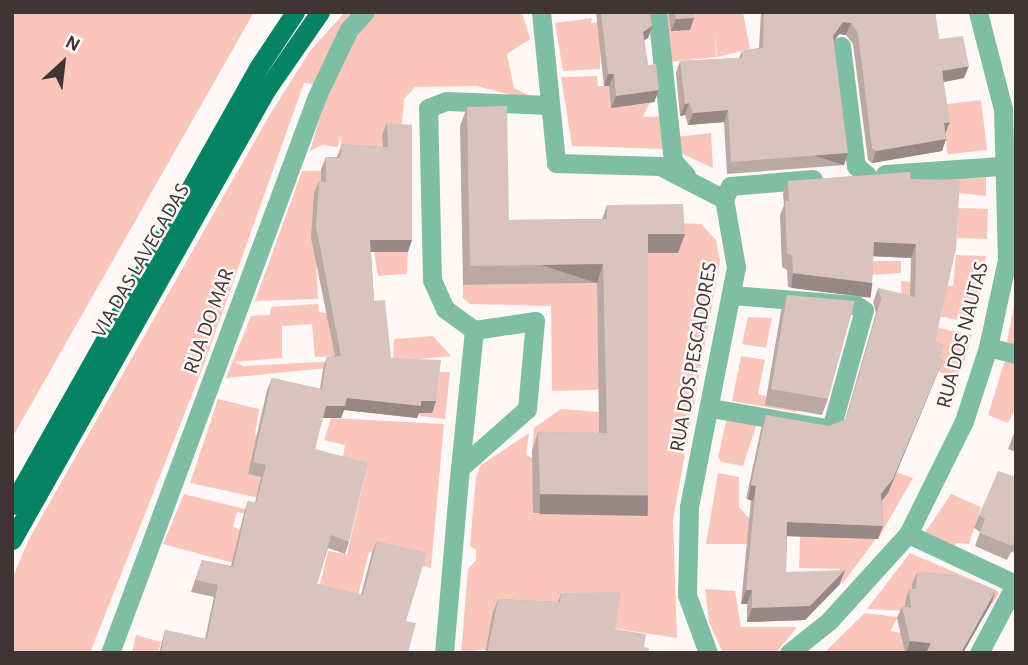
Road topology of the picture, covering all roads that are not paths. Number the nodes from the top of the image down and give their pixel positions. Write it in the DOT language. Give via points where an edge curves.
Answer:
graph roads {
  1 [pos="295,12"];
  2 [pos="320,12"];
  3 [pos="365,12"];
  4 [pos="541,12"];
  5 [pos="657,12"];
  6 [pos="978,12"];
  7 [pos="841,46"];
  8 [pos="548,105"];
  9 [pos="1010,166"];
  10 [pos="867,175"];
  11 [pos="690,178"];
  12 [pos="724,199"];
  13 [pos="731,295"];
  14 [pos="474,330"];
  15 [pos="988,347"];
  16 [pos="1016,354"];
  17 [pos="711,408"];
  18 [pos="460,468"];
  19 [pos="12,505"];
  20 [pos="908,534"];
  21 [pos="12,540"];
  22 [pos="1015,583"];
  23 [pos="110,653"];
  24 [pos="444,653"];
  25 [pos="708,653"];
  26 [pos="789,653"];
  27 [pos="979,653"];
  1 -- 19 [label="main road, VIA DAS LAVEGADAS" via="258,68"];
  2 -- 21 [label="main road, VIA DAS LAVEGADAS" via="266,90"];
  3 -- 23 [label="street, RUA DO MAR" via="349,29 317,96"];
  4 -- 8 [label="street"];
  5 -- 11 [label="street" via="673,161"];
  6 -- 9 [label="street, RUA DOS NAUTAS" via="1003,109"];
  7 -- 10 [label="street" via="856,166"];
  8 -- 11 [label="street" via="556,163 660,166"];
  8 -- 14 [label="street" via="446,101 428,108 432,280 445,309"];
  9 -- 10 [label="street"];
  9 -- 15 [label="street, RUA DOS NAUTAS" via="1007,260"];
  10 -- 12 [label="street" via="730,186"];
  11 -- 12 [label="street"];
  12 -- 13 [label="street, RUA DOS PESCADORES" via="736,267"];
  13 -- 17 [label="street, RUA DOS PESCADORES"];
  13 -- 17 [label="street" via="856,305 864,310 832,425 826,428"];
  14 -- 18 [label="street"];
  14 -- 18 [label="street" via="535,321 527,409"];
  15 -- 16 [label="street"];
  15 -- 20 [label="street, RUA DOS NAUTAS" via="964,421"];
  17 -- 25 [label="street, RUA DOS PESCADORES" via="689,507 687,595"];
  18 -- 24 [label="street"];
  20 -- 22 [label="street"];
  20 -- 26 [label="street, RUA DOS NAUTAS" via="829,621"];
  22 -- 27 [label="street"];
}
